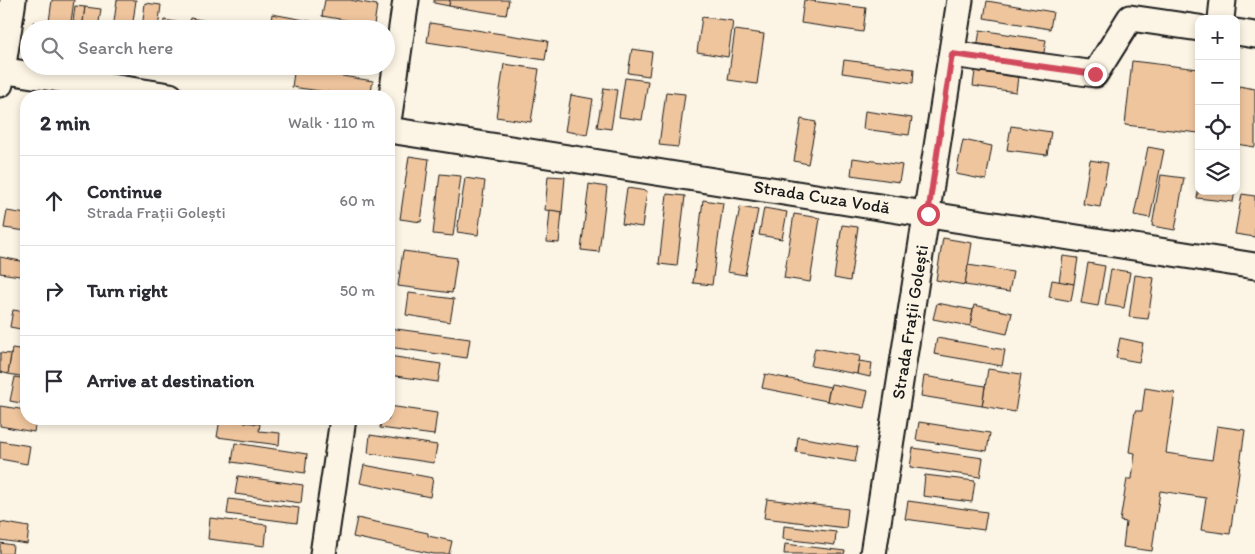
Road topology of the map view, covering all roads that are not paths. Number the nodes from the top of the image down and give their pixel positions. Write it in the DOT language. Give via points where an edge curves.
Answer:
graph roads {
  1 [pos="13,0"];
  2 [pos="406,0"];
  3 [pos="960,0"];
  4 [pos="1223,0"];
  5 [pos="1221,15"];
  6 [pos="1195,27"];
  7 [pos="1240,32"];
  8 [pos="1255,34"];
  9 [pos="952,54"];
  10 [pos="395,74"];
  11 [pos="1,75"];
  12 [pos="395,75"];
  13 [pos="122,90"];
  14 [pos="393,90"];
  15 [pos="395,131"];
  16 [pos="928,214"];
  17 [pos="1255,266"];
  18 [pos="342,425"];
  19 [pos="323,554"];
  20 [pos="872,554"];
  1 -- 11 [label="street"];
  2 -- 10 [label="street"];
  3 -- 9 [label="street, Strada Frații Golești"];
  4 -- 5 [label="street"];
  6 -- 9 [label="street" via="1130,18 1095,74"];
  7 -- 8 [label="street"];
  9 -- 16 [label="street, Strada Frații Golești"];
  11 -- 13 [label="street"];
  12 -- 14 [label="street"];
  15 -- 16 [label="street, Strada Cuza Vodă"];
  16 -- 17 [label="street, Strada Cuza Vodă"];
  16 -- 20 [label="street, Strada Frații Golești"];
  18 -- 19 [label="street"];
}
